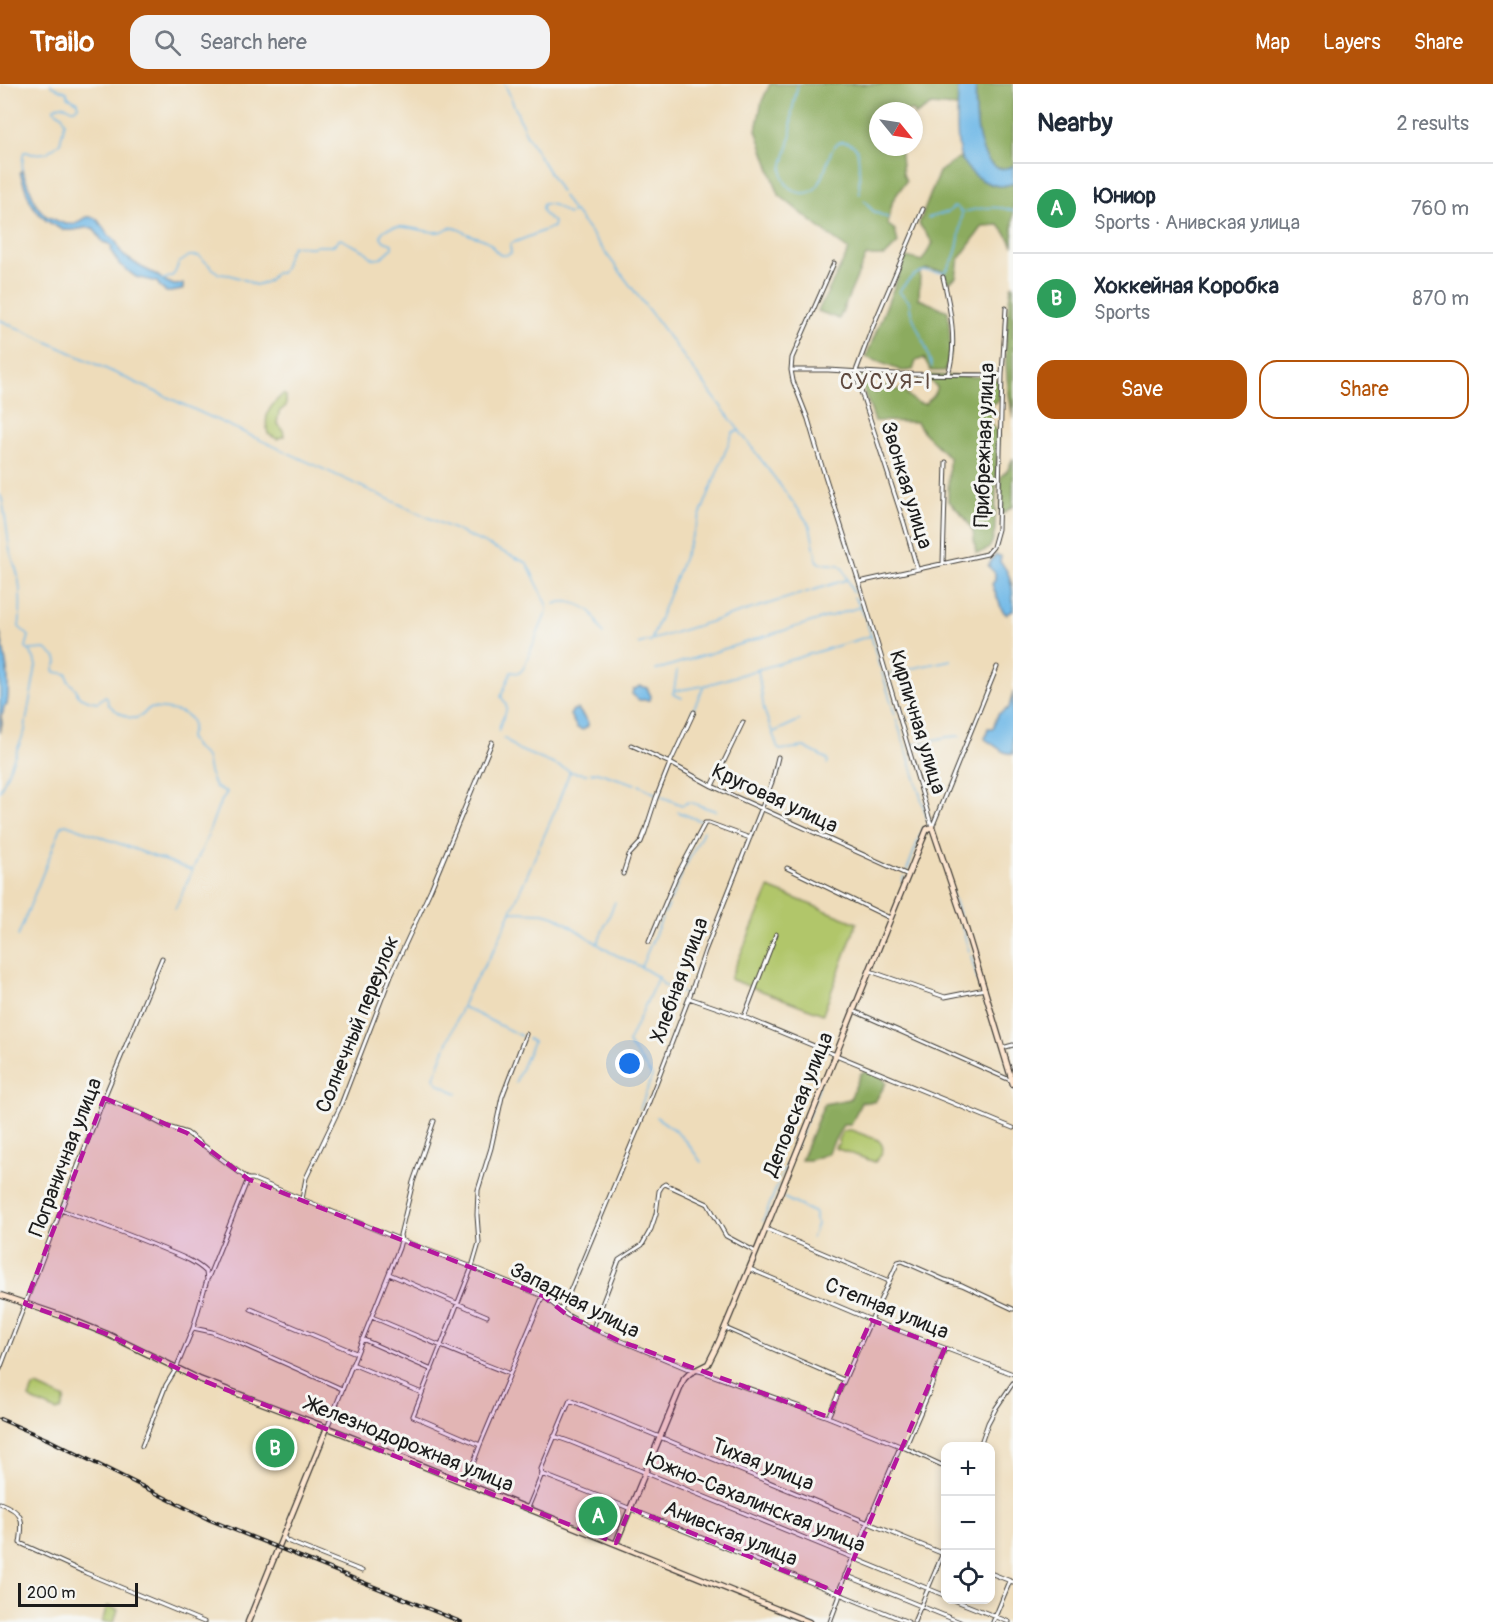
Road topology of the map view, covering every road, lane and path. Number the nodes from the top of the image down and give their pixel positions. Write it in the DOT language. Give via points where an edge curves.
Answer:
graph roads {
  1 [pos="923,209"];
  2 [pos="834,263"];
  3 [pos="943,277"];
  4 [pos="1006,308"];
  5 [pos="791,370"];
  6 [pos="856,371"];
  7 [pos="948,374"];
  8 [pos="1002,375"];
  9 [pos="946,462"];
  10 [pos="943,563"];
  11 [pos="917,568"];
  12 [pos="859,582"];
  13 [pos="997,667"];
  14 [pos="694,712"];
  15 [pos="743,723"];
  16 [pos="492,742"];
  17 [pos="631,745"];
  18 [pos="778,757"];
  19 [pos="670,763"];
  20 [pos="712,786"];
  21 [pos="761,810"];
  22 [pos="932,827"];
  23 [pos="750,838"];
  24 [pos="787,868"];
  25 [pos="624,874"];
  26 [pos="908,875"];
  27 [pos="890,918"];
  28 [pos="776,934"];
  29 [pos="649,942"];
  30 [pos="162,958"];
  31 [pos="870,971"];
  32 [pos="985,989"];
  33 [pos="689,998"];
  34 [pos="854,1011"];
  35 [pos="744,1017"];
  36 [pos="526,1034"];
  37 [pos="1013,1045"];
  38 [pos="1002,1048"];
  39 [pos="835,1056"];
  40 [pos="1012,1082"];
  41 [pos="104,1098"];
  42 [pos="434,1121"];
  43 [pos="1013,1128"];
  44 [pos="248,1179"];
  45 [pos="302,1198"];
  46 [pos="61,1210"];
  47 [pos="765,1229"];
  48 [pos="401,1240"];
  49 [pos="756,1252"];
  50 [pos="472,1267"];
  51 [pos="749,1269"];
  52 [pos="389,1275"];
  53 [pos="207,1280"];
  54 [pos="888,1281"];
  55 [pos="0,1295"];
  56 [pos="543,1296"];
  57 [pos="458,1303"];
  58 [pos="25,1304"];
  59 [pos="251,1309"];
  60 [pos="1013,1309"];
  61 [pos="561,1310"];
  62 [pos="487,1316"];
  63 [pos="372,1317"];
  64 [pos="871,1320"];
  65 [pos="193,1328"];
  66 [pos="725,1328"];
  67 [pos="593,1329"];
  68 [pos="362,1339"];
  69 [pos="442,1347"];
  70 [pos="945,1348"];
  71 [pos="356,1353"];
  72 [pos="352,1364"];
  73 [pos="0,1369"];
  74 [pos="177,1369"];
  75 [pos="432,1370"];
  76 [pos="695,1370"];
  77 [pos="510,1374"];
  78 [pos="1013,1374"];
  79 [pos="844,1380"];
  80 [pos="1013,1383"];
  81 [pos="342,1389"];
  82 [pos="422,1393"];
  83 [pos="828,1417"];
  84 [pos="327,1428"];
  85 [pos="554,1436"];
  86 [pos="660,1438"];
  87 [pos="981,1442"];
  88 [pos="480,1445"];
  89 [pos="142,1446"];
  90 [pos="900,1447"];
  91 [pos="905,1448"];
  92 [pos="941,1465"];
  93 [pos="644,1472"];
  94 [pos="542,1474"];
  95 [pos="466,1483"];
  96 [pos="0,1503"];
  97 [pos="528,1508"];
  98 [pos="630,1508"];
  99 [pos="868,1523"];
  100 [pos="283,1536"];
  101 [pos="616,1543"];
  102 [pos="941,1553"];
  103 [pos="852,1558"];
  104 [pos="941,1561"];
  105 [pos="362,1571"];
  106 [pos="845,1575"];
  107 [pos="995,1575"];
  108 [pos="1012,1581"];
  109 [pos="928,1589"];
  110 [pos="839,1593"];
  111 [pos="941,1594"];
  112 [pos="965,1604"];
  113 [pos="921,1606"];
  114 [pos="995,1617"];
  115 [pos="204,1622"];
  116 [pos="248,1622"];
  117 [pos="808,1622"];
  118 [pos="831,1622"];
  119 [pos="908,1622"];
  120 [pos="914,1622"];
  121 [pos="960,1622"];
  122 [pos="993,1622"];
  123 [pos="1009,1622"];
  1 -- 6 [label="street"];
  2 -- 5 [label="street" via="792,358"];
  3 -- 7 [label="street" via="950,310 952,356"];
  4 -- 8 [label="street, Прибрежная улица"];
  5 -- 6 [label="street"];
  5 -- 12 [label="street, Кирпичная улица"];
  6 -- 7 [label="street"];
  6 -- 11 [label="street, Звонкая улица"];
  7 -- 8 [label="street"];
  8 -- 10 [label="street, Прибрежная улица" via="998,529 993,547 987,554"];
  9 -- 10 [label="street"];
  10 -- 11 [label="street"];
  11 -- 12 [label="street"];
  12 -- 22 [label="street, Кирпичная улица"];
  13 -- 22 [label="street, Деповская улица"];
  14 -- 19 [label="street"];
  15 -- 20 [label="street"];
  16 -- 45 [label="street, Солнечный переулок" via="340,1107 306,1179"];
  17 -- 19 [label="street, Круговая улица"];
  18 -- 21 [label="street, Хлебная улица"];
  19 -- 20 [label="street, Круговая улица"];
  19 -- 25 [label="street" via="645,832 629,855"];
  20 -- 21 [label="street, Круговая улица"];
  21 -- 23 [label="street, Хлебная улица"];
  21 -- 26 [label="street, Круговая улица"];
  22 -- 26 [label="main road, Деповская улица" via="927,829"];
  22 -- 32 [label="main road, Кирпичная улица"];
  23 -- 29 [label="street" via="705,823 676,877"];
  23 -- 33 [label="street, Хлебная улица"];
  24 -- 27 [label="street"];
  26 -- 27 [label="main road, Деповская улица"];
  27 -- 31 [label="main road, Деповская улица"];
  28 -- 35 [label="street"];
  30 -- 41 [label="street, Пограничная улица"];
  31 -- 32 [label="street" via="945,997"];
  31 -- 34 [label="main road, Деповская улица"];
  32 -- 38 [label="main road, Кирпичная улица"];
  33 -- 35 [label="street"];
  33 -- 61 [label="street, Хлебная улица"];
  34 -- 39 [label="main road, Деповская улица"];
  34 -- 40 [label="street"];
  35 -- 39 [label="street"];
  36 -- 50 [label="street" via="502,1097 478,1191 479,1243"];
  37 -- 38 [label="street"];
  38 -- 40 [label="main road, Кирпичная улица"];
  39 -- 43 [label="street"];
  39 -- 47 [label="main road, Деповская улица"];
  41 -- 44 [label="street, Западная улица" via="188,1133"];
  41 -- 46 [label="street, Пограничная улица"];
  42 -- 48 [label="street" via="410,1192"];
  44 -- 45 [label="street, Западная улица"];
  44 -- 53 [label="street"];
  45 -- 48 [label="street, Западная улица"];
  46 -- 53 [label="street" via="186,1259 206,1272"];
  46 -- 58 [label="street, Пограничная улица"];
  47 -- 49 [label="main road, Деповская улица"];
  47 -- 54 [label="street"];
  48 -- 50 [label="street, Западная улица"];
  48 -- 52 [label="street"];
  49 -- 51 [label="main road, Деповская улица"];
  49 -- 67 [label="street" via="726,1236 708,1204 665,1184 659,1191 651,1229 642,1245 619,1260"];
  50 -- 56 [label="street, Западная улица"];
  50 -- 57 [label="street"];
  51 -- 64 [label="street, Степная улица"];
  51 -- 66 [label="main road, Деповская улица"];
  52 -- 57 [label="street"];
  52 -- 63 [label="street"];
  53 -- 65 [label="street"];
  54 -- 60 [label="street" via="902,1261"];
  54 -- 64 [label="street"];
  55 -- 58 [label="main road, Железнодорожная улица"];
  56 -- 61 [label="street, Западная улица"];
  56 -- 77 [label="street"];
  57 -- 62 [label="street"];
  57 -- 69 [label="street"];
  58 -- 73 [label="street, Пограничная улица"];
  58 -- 74 [label="main road, Железнодорожная улица" via="107,1334"];
  59 -- 71 [label="street"];
  61 -- 67 [label="street, Западная улица"];
  63 -- 68 [label="street"];
  63 -- 69 [label="street"];
  64 -- 70 [label="street, Степная улица"];
  64 -- 79 [label="street"];
  65 -- 74 [label="street"];
  65 -- 81 [label="street" via="237,1342"];
  66 -- 76 [label="main road, Деповская улица" via="711,1361"];
  66 -- 79 [label="street"];
  67 -- 76 [label="street, Западная улица"];
  68 -- 71 [label="street"];
  68 -- 75 [label="street"];
  69 -- 75 [label="street"];
  69 -- 77 [label="street"];
  70 -- 78 [label="street, Степная улица"];
  70 -- 91 [label="street"];
  71 -- 72 [label="street"];
  72 -- 81 [label="street"];
  72 -- 82 [label="street"];
  74 -- 84 [label="main road, Железнодорожная улица"];
  74 -- 89 [label="street" via="166,1385"];
  75 -- 82 [label="street"];
  76 -- 83 [label="street, Западная улица"];
  76 -- 86 [label="main road, Деповская улица" via="684,1379"];
  77 -- 88 [label="street"];
  79 -- 83 [label="street"];
  80 -- 87 [label="street" via="996,1408"];
  81 -- 84 [label="street"];
  82 -- 88 [label="street" via="413,1416"];
  83 -- 90 [label="street, Западная улица"];
  84 -- 95 [label="main road, Железнодорожная улица"];
  84 -- 100 [label="main road"];
  85 -- 86 [label="street, Тихая улица" via="570,1400"];
  85 -- 93 [label="street, Южно-Сахалинская улица"];
  85 -- 94 [label="street"];
  86 -- 93 [label="main road, Деповская улица"];
  86 -- 99 [label="street, Тихая улица"];
  88 -- 95 [label="street"];
  90 -- 91 [label="street, Западная улица"];
  90 -- 99 [label="street"];
  91 -- 92 [label="street, Западная улица"];
  93 -- 98 [label="main road, Деповская улица"];
  93 -- 103 [label="street, Южно-Сахалинская улица"];
  94 -- 97 [label="street"];
  94 -- 98 [label="street, Анивская улица"];
  95 -- 97 [label="main road, Железнодорожная улица"];
  96 -- 115 [label="street" via="21,1515 20,1543"];
  97 -- 101 [label="main road, Железнодорожная улица"];
  98 -- 101 [label="main road, Деповская улица"];
  98 -- 110 [label="street, Анивская улица"];
  99 -- 102 [label="street, Тихая улица"];
  99 -- 103 [label="street"];
  100 -- 105 [label="street"];
  100 -- 116 [label="main road"];
  101 -- 117 [label="main road, Железнодорожная улица"];
  103 -- 106 [label="street"];
  103 -- 109 [label="street, Южно-Сахалинская улица"];
  104 -- 109 [label="street"];
  106 -- 110 [label="street"];
  106 -- 113 [label="street"];
  107 -- 108 [label="street"];
  108 -- 114 [label="street"];
  109 -- 111 [label="street, Южно-Сахалинская улица"];
  109 -- 113 [label="street"];
  110 -- 118 [label="street"];
  110 -- 119 [label="street, Анивская улица"];
  112 -- 114 [label="street"];
  113 -- 120 [label="street"];
  113 -- 121 [label="street"];
  114 -- 122 [label="street"];
  114 -- 123 [label="street"];
}
